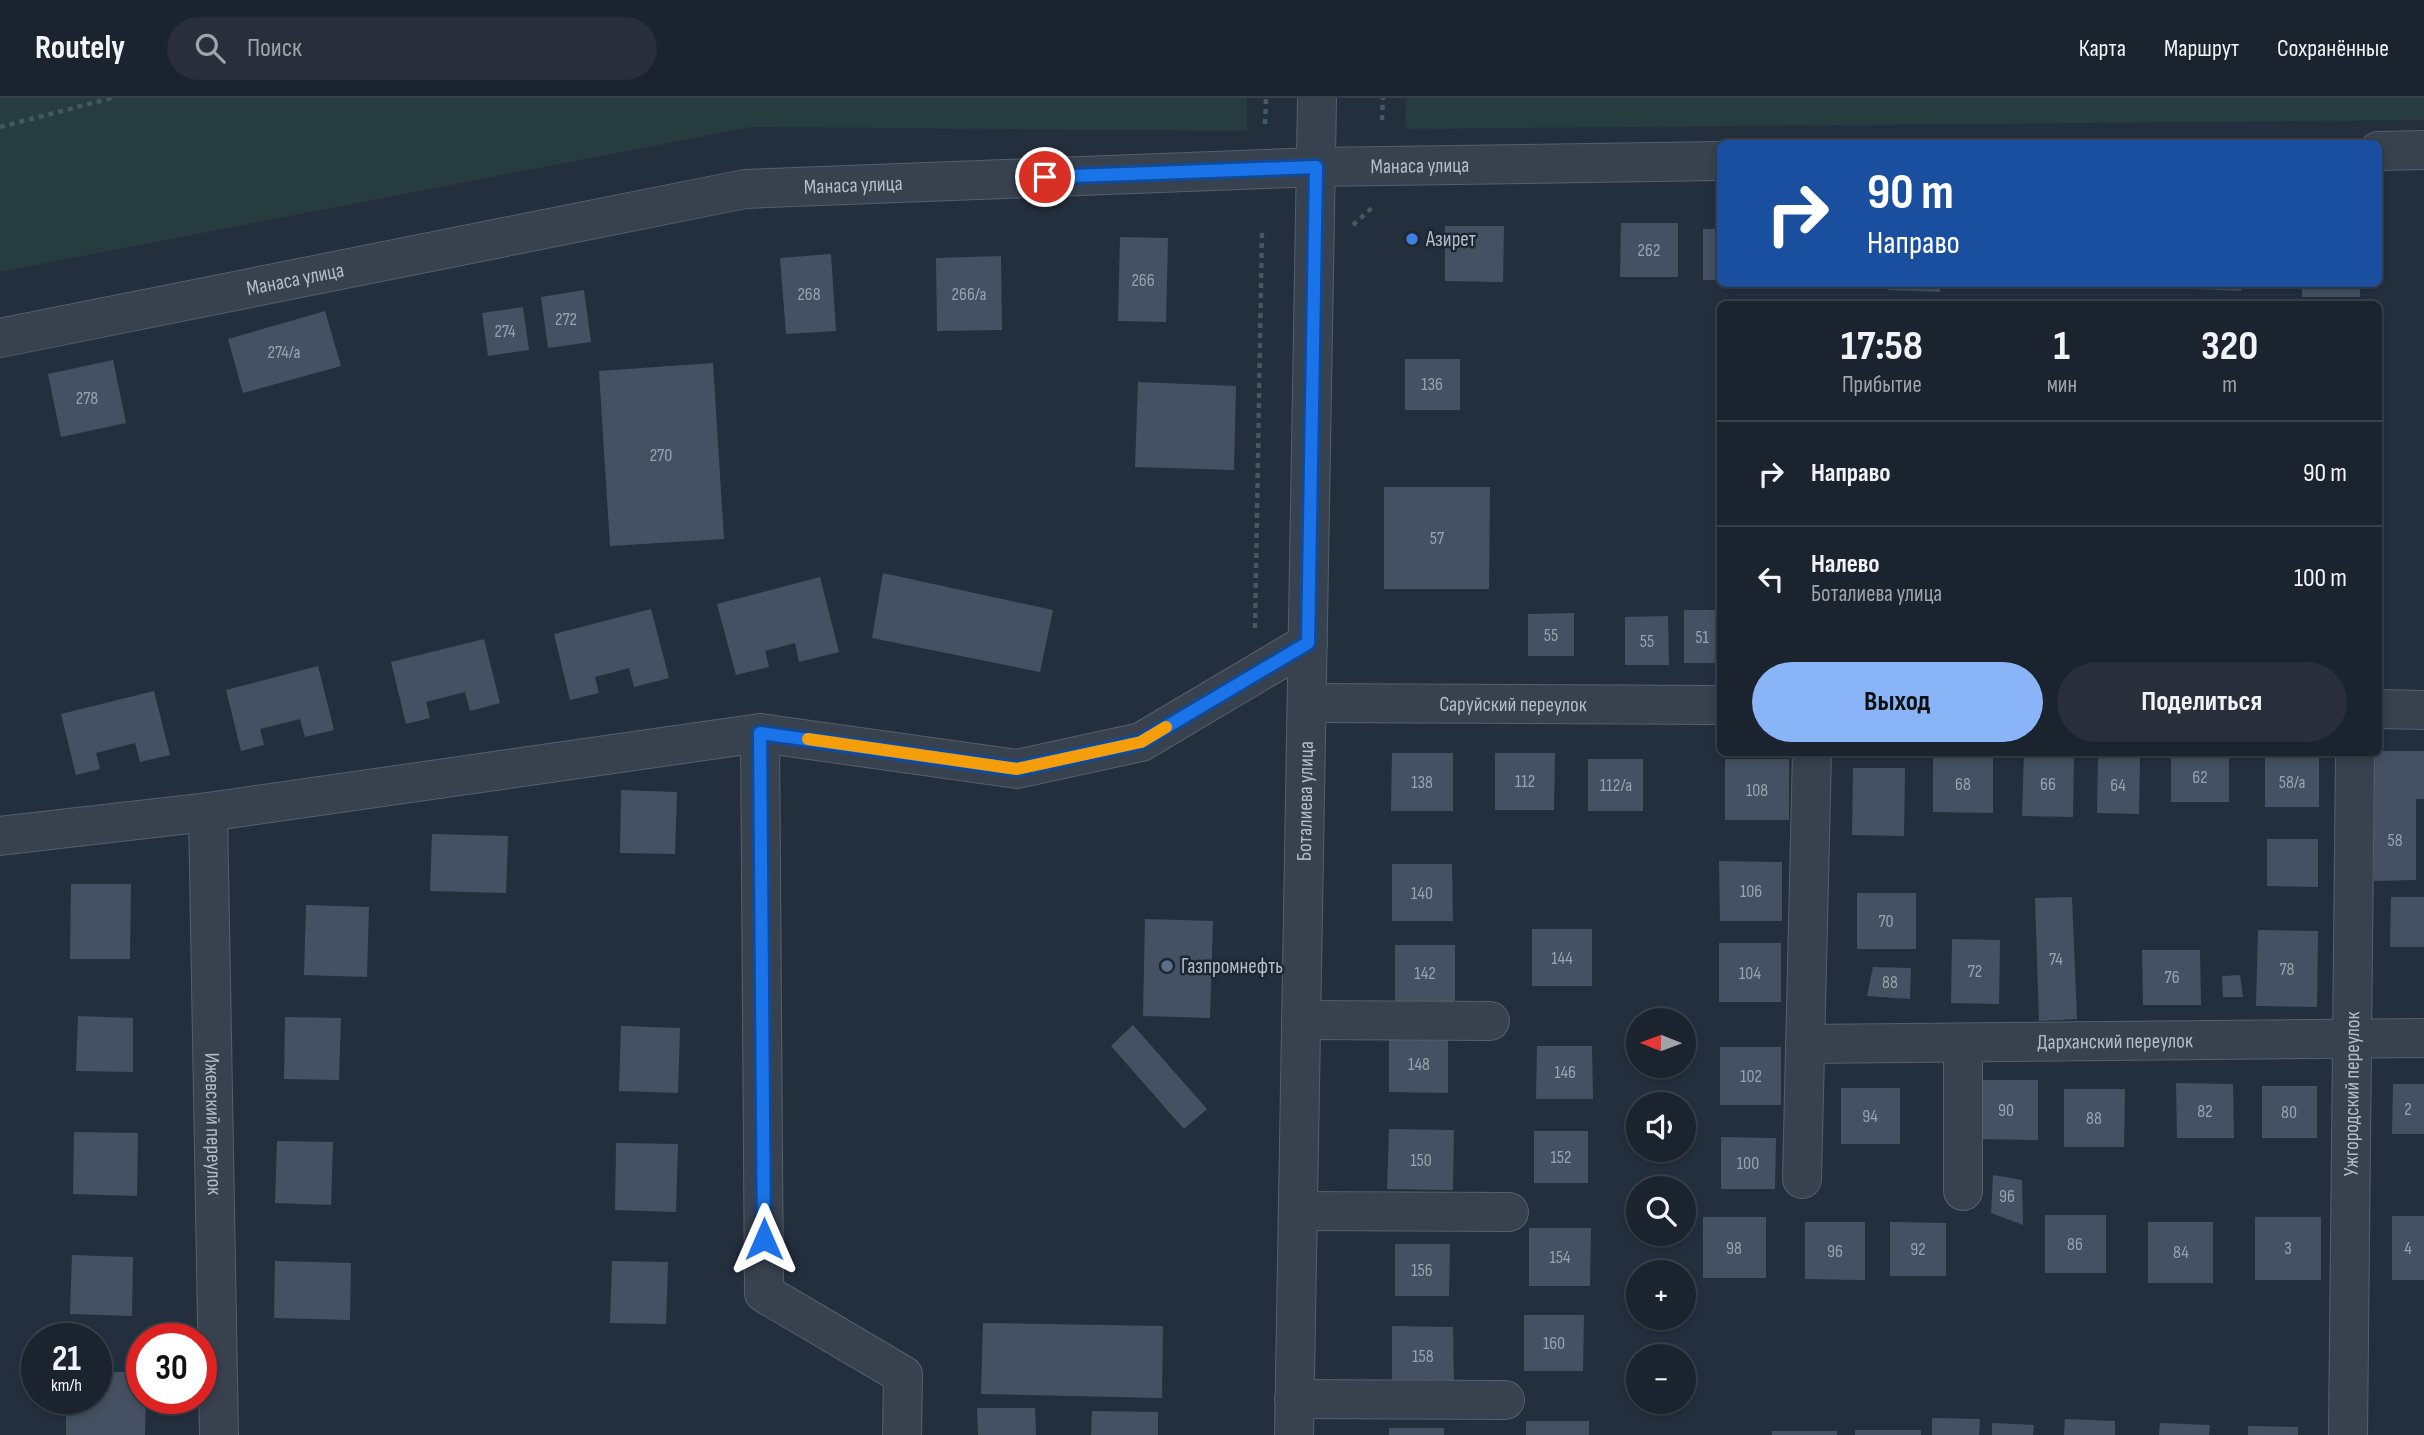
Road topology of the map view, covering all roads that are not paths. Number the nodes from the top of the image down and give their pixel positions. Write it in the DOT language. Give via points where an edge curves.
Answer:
graph roads {
  1 [pos="1317,98"];
  2 [pos="2424,150"];
  3 [pos="2382,151"];
  4 [pos="1717,161"];
  5 [pos="1316,167"];
  6 [pos="0,338"];
  7 [pos="1308,643"];
  8 [pos="1307,703"];
  9 [pos="1717,705"];
  10 [pos="2382,709"];
  11 [pos="2424,710"];
  12 [pos="760,733"];
  13 [pos="1812,756"];
  14 [pos="2355,756"];
  15 [pos="208,812"];
  16 [pos="0,836"];
  17 [pos="1301,1020"];
  18 [pos="1490,1021"];
  19 [pos="2424,1038"];
  20 [pos="2353,1039"];
  21 [pos="1963,1042"];
  22 [pos="1805,1044"];
  23 [pos="1802,1179"];
  24 [pos="1963,1191"];
  25 [pos="1298,1211"];
  26 [pos="1509,1212"];
  27 [pos="1505,1400"];
  28 [pos="1294,1417"];
  29 [pos="219,1435"];
  30 [pos="902,1435"];
  31 [pos="2348,1435"];
  1 -- 5 [label="street, Боталиева улица"];
  2 -- 3 [label="street"];
  4 -- 5 [label="street, Манаса улица"];
  5 -- 6 [label="street, Манаса улица" via="745,189"];
  5 -- 7 [label="street, Боталиева улица"];
  7 -- 8 [label="street, Боталиева улица"];
  7 -- 12 [label="street" via="1141,742 1017,769"];
  8 -- 9 [label="street, Саруйский переулок"];
  8 -- 17 [label="street, Боталиева улица"];
  10 -- 11 [label="street"];
  12 -- 15 [label="street"];
  12 -- 30 [label="street" via="764,1293 903,1375"];
  13 -- 22 [label="street"];
  14 -- 20 [label="street, Ужгородский переулок"];
  15 -- 16 [label="street"];
  15 -- 29 [label="street, Ижевский переулок"];
  17 -- 18 [label="street"];
  17 -- 25 [label="street, Боталиева улица"];
  19 -- 20 [label="street, Дарханский переулок"];
  20 -- 21 [label="street, Дарханский переулок"];
  20 -- 31 [label="street, Ужгородский переулок"];
  21 -- 22 [label="street, Дарханский переулок"];
  21 -- 24 [label="street"];
  22 -- 23 [label="street"];
  25 -- 26 [label="street"];
  25 -- 28 [label="street, Боталиева улица"];
  27 -- 28 [label="street"];
}
